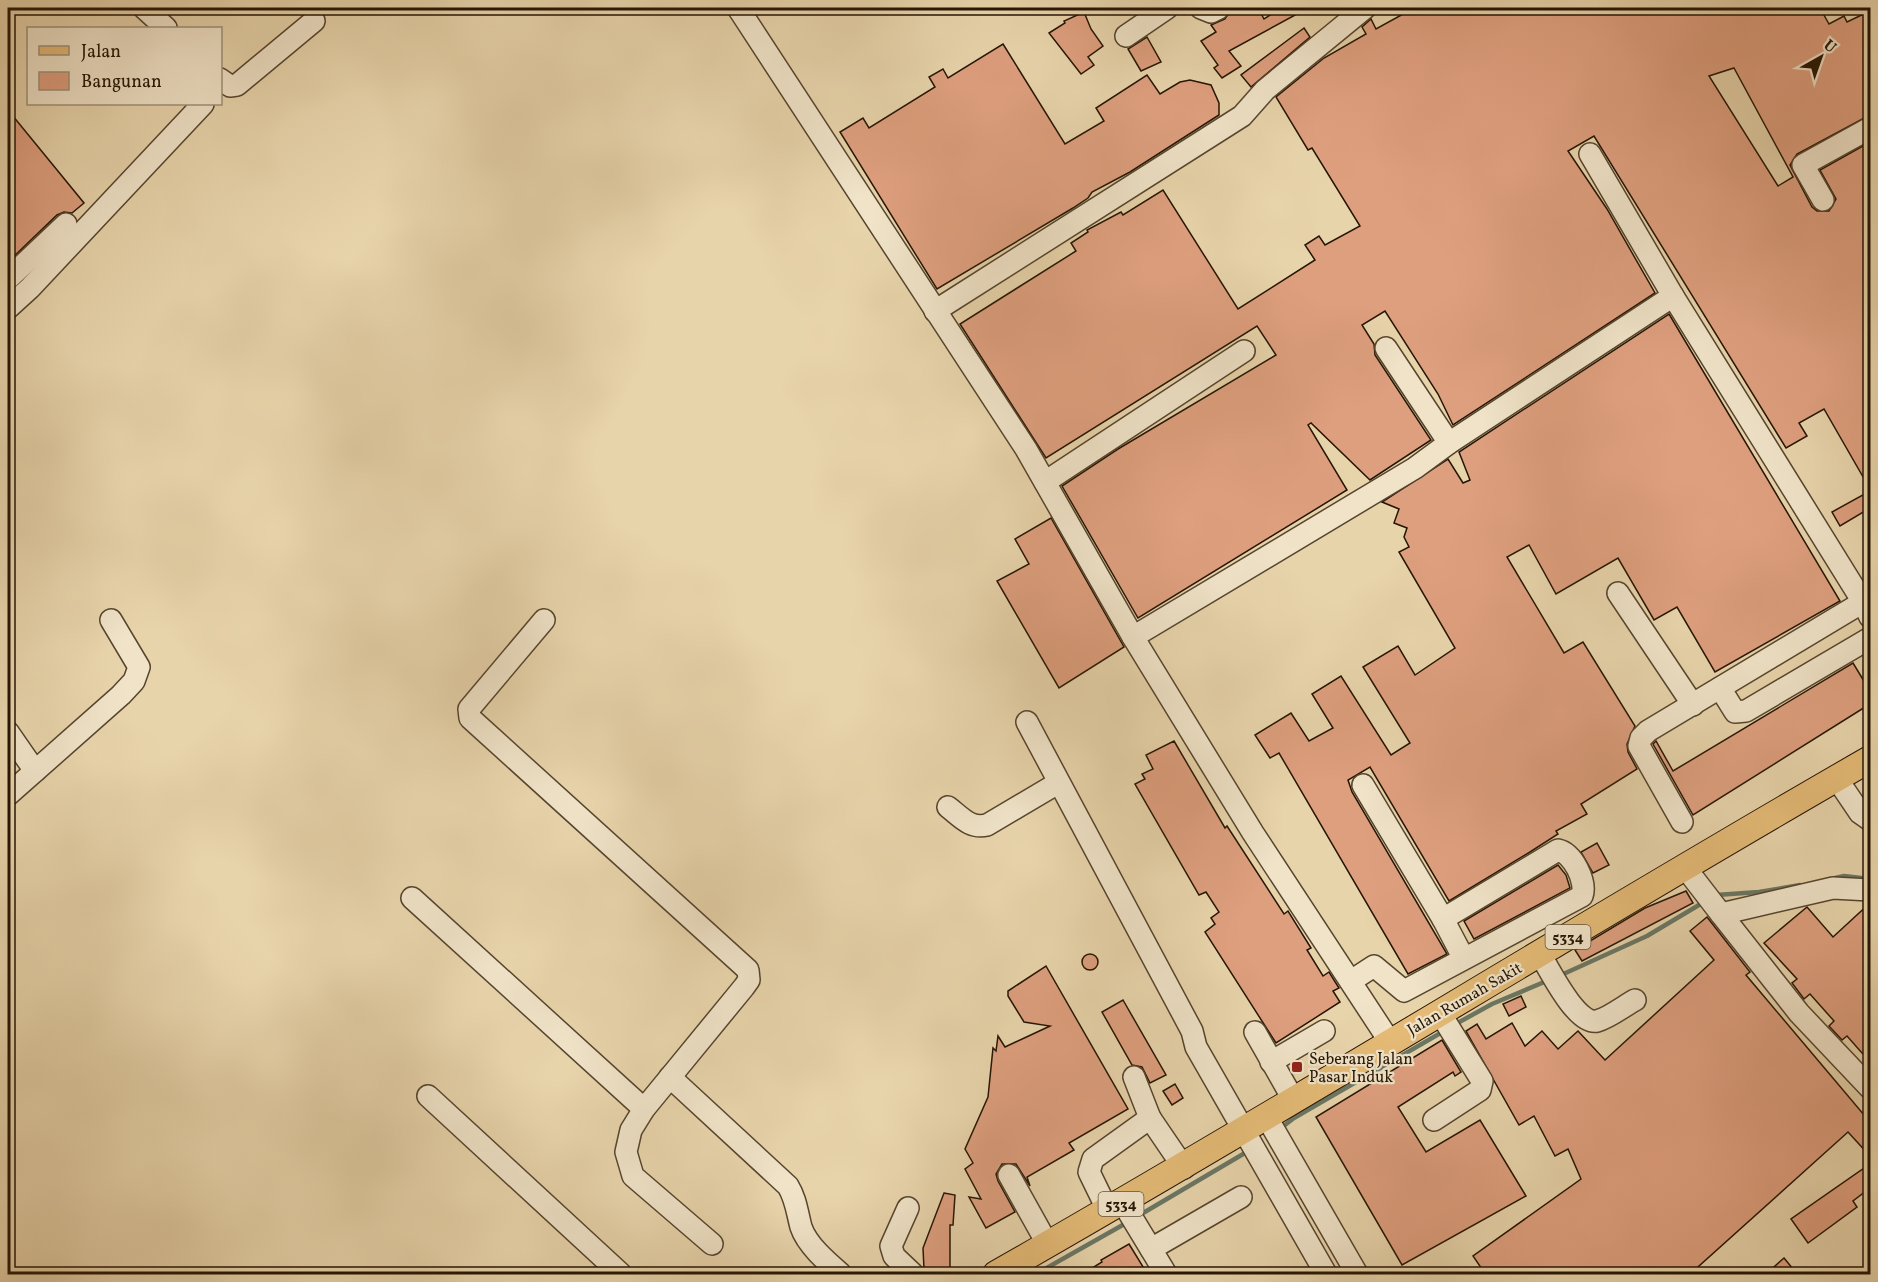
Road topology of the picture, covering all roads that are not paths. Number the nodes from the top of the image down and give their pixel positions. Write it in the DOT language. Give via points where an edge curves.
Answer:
graph roads {
  1 [pos="144,8"];
  2 [pos="738,8"];
  3 [pos="1167,8"];
  4 [pos="1201,8"];
  5 [pos="1219,8"];
  6 [pos="1365,8"];
  7 [pos="314,21"];
  8 [pos="165,27"];
  9 [pos="1126,36"];
  10 [pos="222,82"];
  11 [pos="202,105"];
  12 [pos="1870,128"];
  13 [pos="1590,154"];
  14 [pos="1823,200"];
  15 [pos="66,224"];
  16 [pos="8,279"];
  17 [pos="1673,296"];
  18 [pos="8,308"];
  19 [pos="935,311"];
  20 [pos="1386,348"];
  21 [pos="1244,351"];
  22 [pos="1449,443"];
  23 [pos="1045,482"];
  24 [pos="1618,593"];
  25 [pos="1867,610"];
  26 [pos="111,620"];
  27 [pos="544,620"];
  28 [pos="1133,637"];
  29 [pos="1870,638"];
  30 [pos="1720,688"];
  31 [pos="1693,705"];
  32 [pos="1027,722"];
  33 [pos="8,732"];
  34 [pos="1870,759"];
  35 [pos="35,771"];
  36 [pos="1837,779"];
  37 [pos="1058,783"];
  38 [pos="1363,785"];
  39 [pos="8,795"];
  40 [pos="948,807"];
  41 [pos="1870,820"];
  42 [pos="1682,822"];
  43 [pos="1691,875"];
  44 [pos="1870,890"];
  45 [pos="412,898"];
  46 [pos="1716,908"];
  47 [pos="1443,919"];
  48 [pos="1464,959"];
  49 [pos="1549,970"];
  50 [pos="1351,981"];
  51 [pos="1635,1000"];
  52 [pos="1446,1023"];
  53 [pos="1324,1031"];
  54 [pos="1255,1032"];
  55 [pos="1390,1042"];
  56 [pos="1271,1062"];
  57 [pos="670,1077"];
  58 [pos="1134,1077"];
  59 [pos="1870,1088"];
  60 [pos="428,1096"];
  61 [pos="1293,1099"];
  62 [pos="644,1109"];
  63 [pos="1150,1118"];
  64 [pos="1434,1120"];
  65 [pos="1274,1128"];
  66 [pos="1251,1142"];
  67 [pos="1184,1168"];
  68 [pos="1009,1175"];
  69 [pos="1241,1197"];
  70 [pos="908,1208"];
  71 [pos="1123,1213"];
  72 [pos="712,1245"];
  73 [pos="1048,1245"];
  74 [pos="1150,1248"];
  75 [pos="621,1275"];
  76 [pos="840,1275"];
  77 [pos="913,1275"];
  78 [pos="996,1275"];
  79 [pos="1166,1275"];
  80 [pos="1326,1275"];
  81 [pos="1357,1275"];
  1 -- 8 [label="street"];
  2 -- 19 [label="street"];
  3 -- 9 [label="street"];
  4 -- 5 [label="street" via="1211,12"];
  6 -- 19 [label="street" via="1264,90 1242,116"];
  7 -- 10 [label="street" via="237,85"];
  11 -- 18 [label="street"];
  12 -- 14 [label="street" via="1803,165"];
  13 -- 17 [label="street"];
  15 -- 16 [label="street"];
  17 -- 22 [label="street"];
  17 -- 25 [label="street"];
  19 -- 23 [label="street"];
  20 -- 22 [label="street"];
  21 -- 23 [label="street"];
  22 -- 28 [label="street" via="1415,468"];
  23 -- 28 [label="street"];
  24 -- 31 [label="street"];
  25 -- 30 [label="street"];
  26 -- 35 [label="street" via="139,667 134,681"];
  27 -- 57 [label="street" via="469,709 470,718 747,970 744,987"];
  28 -- 50 [label="street" via="1252,832"];
  29 -- 30 [label="street" via="1740,713 1735,712"];
  30 -- 31 [label="street"];
  31 -- 42 [label="street" via="1648,731 1639,742"];
  32 -- 37 [label="street"];
  33 -- 35 [label="street"];
  34 -- 36 [label="main road, Jalan Rumah Sakit / 5334"];
  35 -- 39 [label="street"];
  36 -- 41 [label="street" via="1860,813"];
  36 -- 43 [label="main road, Jalan Rumah Sakit / 5334"];
  37 -- 40 [label="street" via="978,827"];
  37 -- 66 [label="street" via="1192,1031 1196,1047"];
  38 -- 47 [label="street"];
  43 -- 46 [label="street"];
  43 -- 49 [label="main road, Jalan Rumah Sakit / 5334"];
  44 -- 46 [label="street" via="1833,888"];
  45 -- 62 [label="street"];
  46 -- 59 [label="street" via="1799,1013"];
  47 -- 48 [label="street"];
  47 -- 48 [label="street" via="1558,850 1565,853 1584,881 1582,896"];
  48 -- 50 [label="street" via="1404,991 1374,966"];
  49 -- 51 [label="street" via="1577,1012 1588,1020 1596,1021"];
  49 -- 52 [label="main road, Jalan Rumah Sakit / 5334"];
  50 -- 55 [label="street"];
  52 -- 55 [label="main road, Jalan Rumah Sakit / 5334"];
  52 -- 64 [label="street" via="1482,1081 1480,1090"];
  53 -- 56 [label="street"];
  54 -- 56 [label="street"];
  55 -- 61 [label="main road, Jalan Rumah Sakit / 5334"];
  56 -- 61 [label="street"];
  57 -- 62 [label="street"];
  57 -- 76 [label="street" via="788,1186 795,1197 802,1229"];
  58 -- 63 [label="street"];
  60 -- 75 [label="street"];
  61 -- 65 [label="main road, Jalan Rumah Sakit / 5334"];
  62 -- 72 [label="street" via="631,1130 626,1152 633,1176"];
  63 -- 67 [label="street"];
  63 -- 71 [label="street" via="1090,1165 1089,1172"];
  65 -- 66 [label="main road, Jalan Rumah Sakit / 5334"];
  65 -- 81 [label="street"];
  66 -- 67 [label="main road, Jalan Rumah Sakit / 5334"];
  66 -- 80 [label="street"];
  67 -- 71 [label="main road, Jalan Rumah Sakit / 5334"];
  68 -- 73 [label="street"];
  69 -- 74 [label="street"];
  70 -- 77 [label="street" via="891,1246 894,1256"];
  71 -- 73 [label="main road, Jalan Rumah Sakit / 5334"];
  71 -- 74 [label="street"];
  73 -- 78 [label="main road, Jalan Rumah Sakit / 5334"];
  74 -- 79 [label="street"];
}
